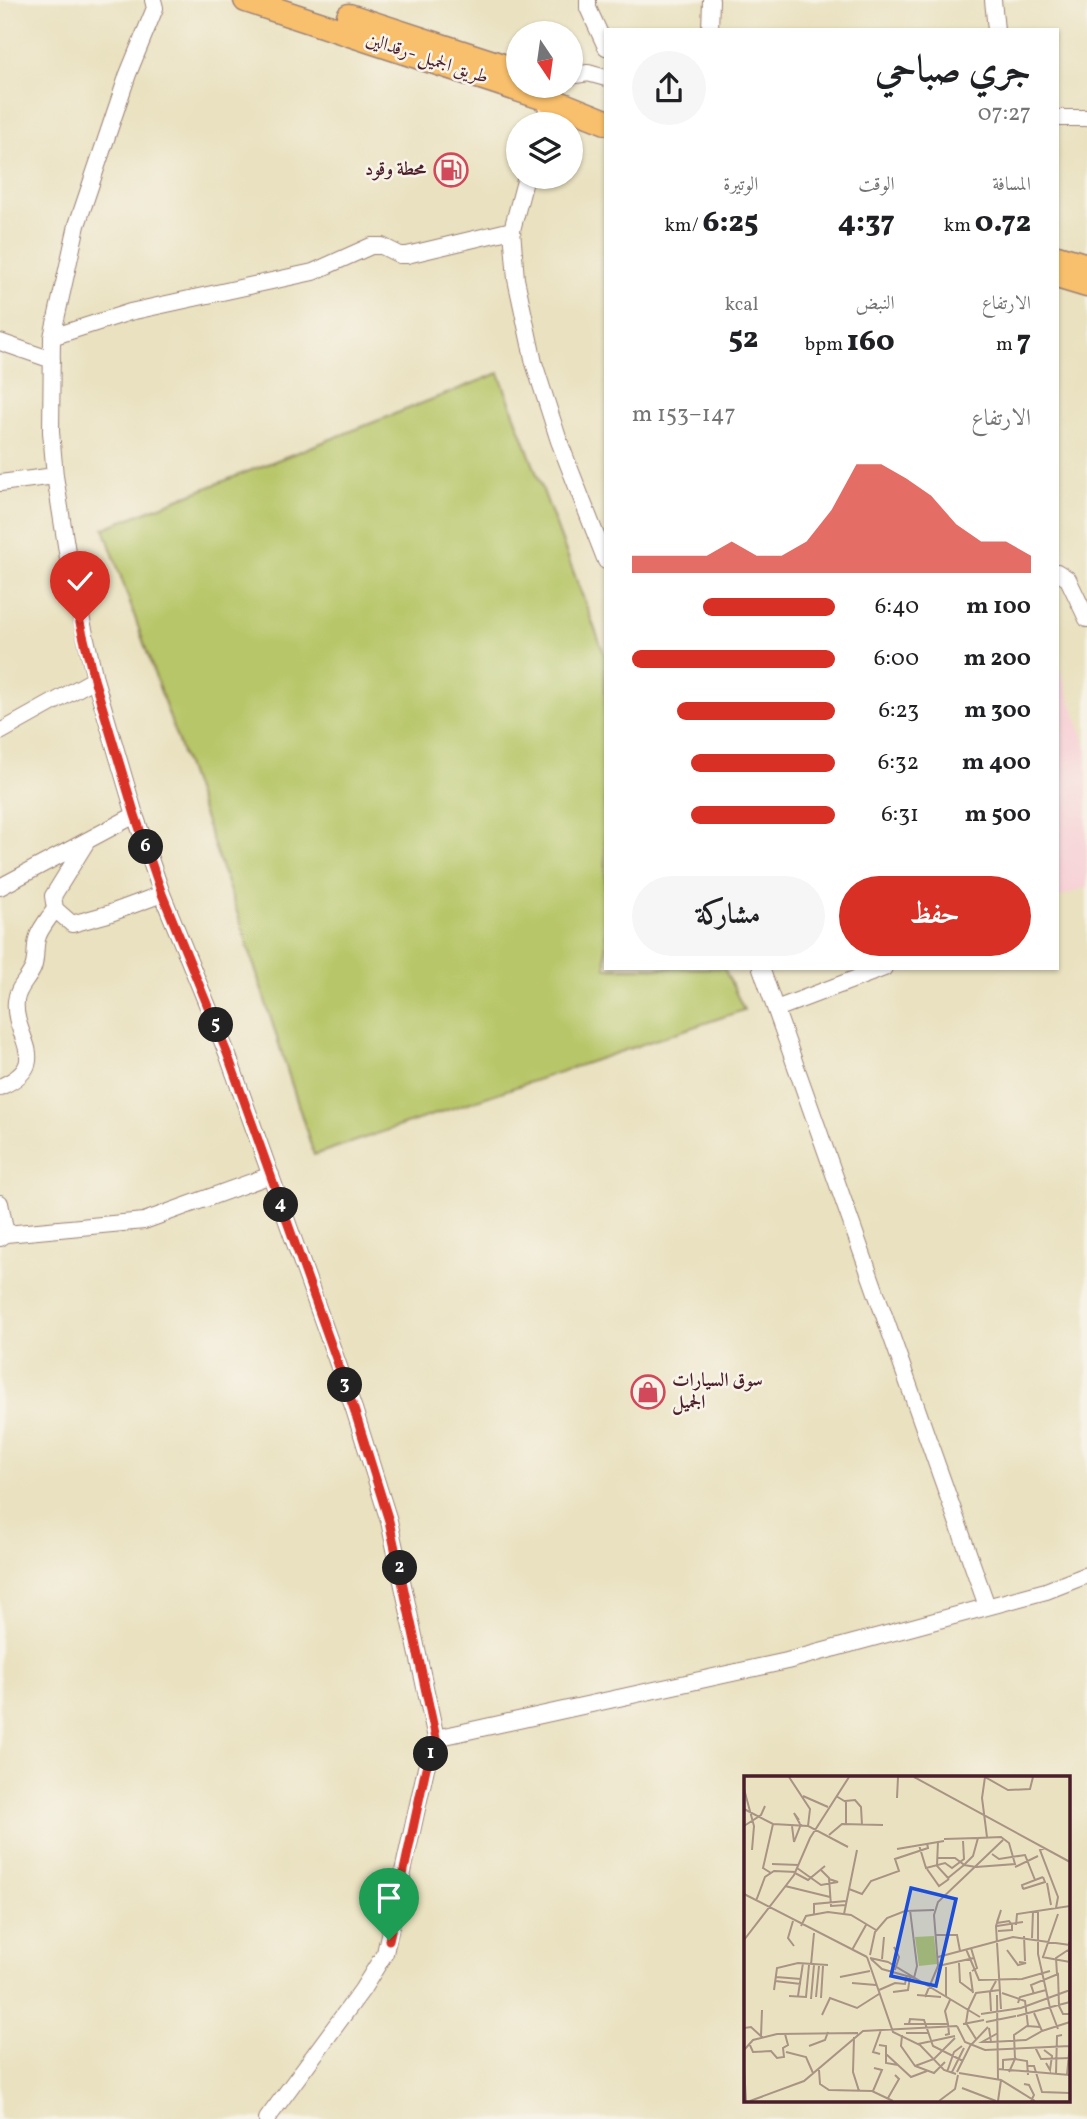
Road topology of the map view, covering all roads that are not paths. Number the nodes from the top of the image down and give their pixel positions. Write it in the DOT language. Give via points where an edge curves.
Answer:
graph roads {
  1 [pos="246,0"];
  2 [pos="299,0"];
  3 [pos="588,0"];
  4 [pos="711,0"];
  5 [pos="993,0"];
  6 [pos="158,3"];
  7 [pos="710,28"];
  8 [pos="996,28"];
  9 [pos="604,43"];
  10 [pos="506,67"];
  11 [pos="583,75"];
  12 [pos="506,76"];
  13 [pos="604,78"];
  14 [pos="568,98"];
  15 [pos="582,98"];
  16 [pos="604,104"];
  17 [pos="1059,118"];
  18 [pos="1087,118"];
  19 [pos="604,121"];
  20 [pos="523,189"];
  21 [pos="513,230"];
  22 [pos="1059,258"];
  23 [pos="1087,266"];
  24 [pos="1059,277"];
  25 [pos="1087,285"];
  26 [pos="52,337"];
  27 [pos="0,342"];
  28 [pos="51,360"];
  29 [pos="55,476"];
  30 [pos="0,484"];
  31 [pos="604,556"];
  32 [pos="1059,573"];
  33 [pos="1087,619"];
  34 [pos="94,679"];
  35 [pos="0,732"];
  36 [pos="135,815"];
  37 [pos="87,841"];
  38 [pos="0,887"];
  39 [pos="162,894"];
  40 [pos="55,909"];
  41 [pos="762,970"];
  42 [pos="879,970"];
  43 [pos="776,1009"];
  44 [pos="0,1087"];
  45 [pos="271,1175"];
  46 [pos="0,1203"];
  47 [pos="3,1236"];
  48 [pos="1087,1574"];
  49 [pos="987,1606"];
  50 [pos="436,1738"];
  51 [pos="267,2119"];
  1 -- 12 [label="main road, طريق الجميل -رقدالين"];
  2 -- 10 [label="main road, طريق الجميل -رقدالين"];
  3 -- 9 [label="street"];
  4 -- 7 [label="street"];
  5 -- 8 [label="street"];
  6 -- 26 [label="street" via="128,74 77,225"];
  11 -- 13 [label="street"];
  14 -- 19 [label="main road, طريق الجميل -رقدالين"];
  15 -- 16 [label="main road, طريق الجميل -رقدالين"];
  17 -- 18 [label="street"];
  20 -- 21 [label="street"];
  21 -- 26 [label="street" via="408,256 371,246 313,272 130,312"];
  21 -- 31 [label="street" via="516,279 534,363"];
  22 -- 23 [label="main road"];
  24 -- 25 [label="main road"];
  26 -- 28 [label="street"];
  27 -- 28 [label="street"];
  28 -- 29 [label="street"];
  29 -- 30 [label="street"];
  29 -- 34 [label="street"];
  32 -- 33 [label="street" via="1068,579"];
  34 -- 35 [label="street"];
  34 -- 36 [label="street"];
  36 -- 37 [label="street"];
  36 -- 39 [label="street"];
  37 -- 38 [label="street"];
  37 -- 40 [label="street" via="52,896"];
  39 -- 40 [label="street" via="72,924"];
  39 -- 45 [label="street"];
  40 -- 44 [label="street" via="38,936 34,965 15,1004 29,1057 25,1071"];
  41 -- 43 [label="street"];
  42 -- 43 [label="street"];
  43 -- 49 [label="street"];
  45 -- 47 [label="street" via="144,1221"];
  45 -- 50 [label="street" via="389,1521"];
  46 -- 47 [label="street"];
  48 -- 49 [label="street" via="1046,1591"];
  49 -- 50 [label="street" via="787,1661"];
  50 -- 51 [label="street" via="385,1952"];
}
